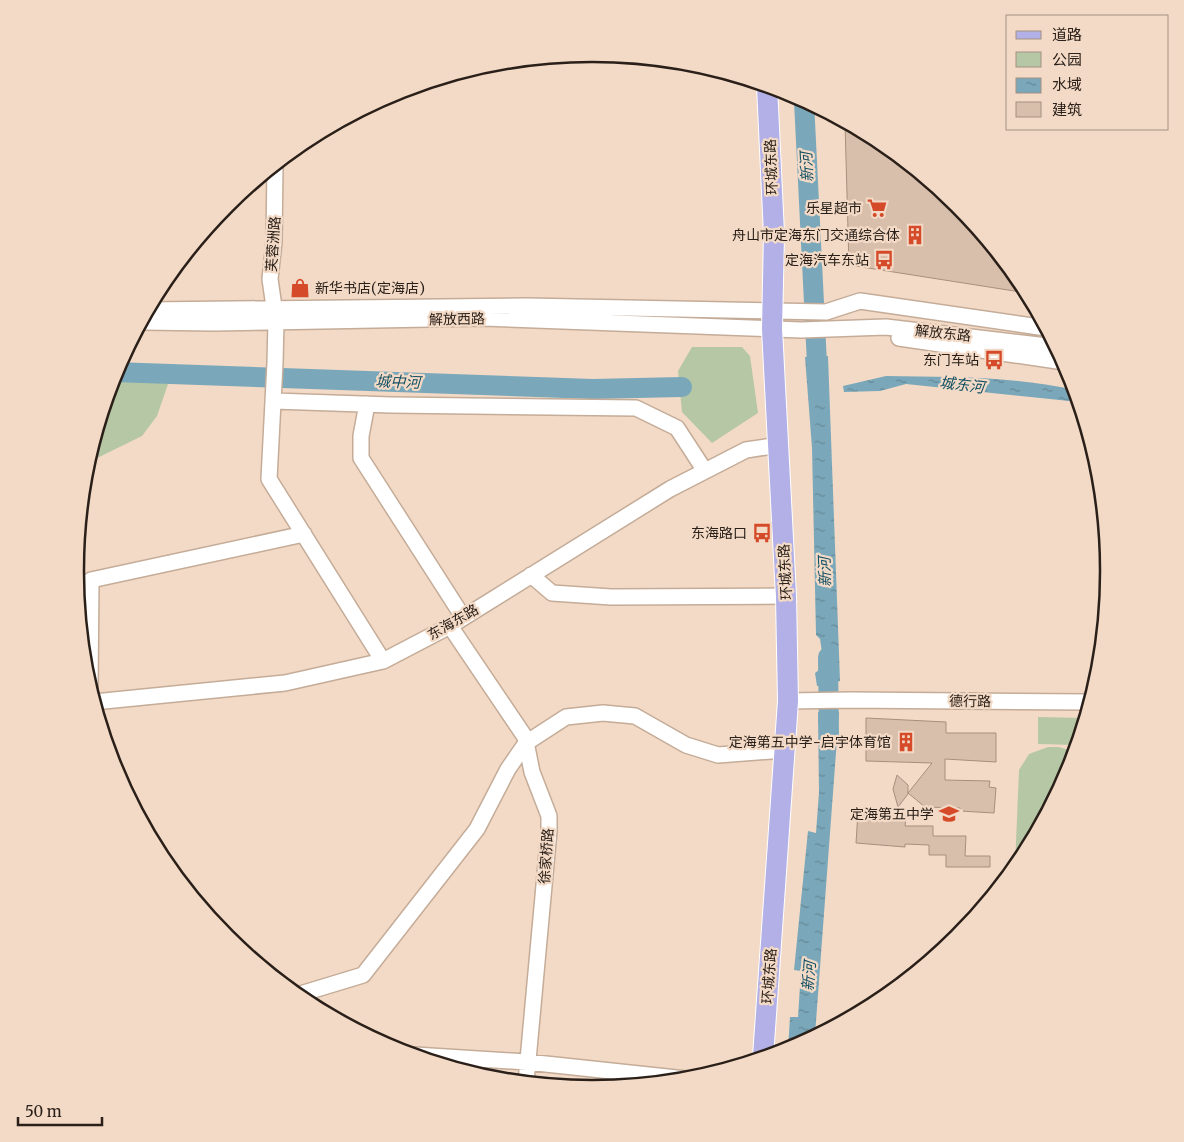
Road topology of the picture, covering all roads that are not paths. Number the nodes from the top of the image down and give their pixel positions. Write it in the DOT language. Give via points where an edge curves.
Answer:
graph roads {
  1 [pos="767,94"];
  2 [pos="275,174"];
  3 [pos="156,310"];
  4 [pos="274,316"];
  5 [pos="772,320"];
  6 [pos="149,322"];
  7 [pos="1037,325"];
  8 [pos="834,330"];
  9 [pos="1040,331"];
  10 [pos="1034,344"];
  11 [pos="1048,346"];
  12 [pos="1055,361"];
  13 [pos="274,396"];
  14 [pos="367,404"];
  15 [pos="779,445"];
  16 [pos="705,471"];
  17 [pos="304,534"];
  18 [pos="532,575"];
  19 [pos="786,596"];
  20 [pos="463,617"];
  21 [pos="450,626"];
  22 [pos="90,652"];
  23 [pos="383,661"];
  24 [pos="101,701"];
  25 [pos="788,702"];
  26 [pos="1083,702"];
  27 [pos="526,743"];
  28 [pos="785,750"];
  29 [pos="306,992"];
  30 [pos="764,1050"];
  31 [pos="442,1057"];
  32 [pos="527,1062"];
  33 [pos="526,1075"];
  34 [pos="653,1075"];
  1 -- 5 [label="main road, 环城东路" via="774,234"];
  2 -- 4 [label="street, 芙蓉洲路" via="270,278"];
  3 -- 4 [label="street"];
  4 -- 5 [label="street" via="527,306"];
  4 -- 6 [label="street"];
  4 -- 13 [label="street, 芙蓉洲路"];
  5 -- 7 [label="street" via="800,312 826,312 860,301"];
  5 -- 8 [label="street" via="801,330"];
  5 -- 15 [label="main road, 环城东路"];
  8 -- 10 [label="street, 解放东路" via="886,327"];
  8 -- 12 [label="street"];
  9 -- 10 [label="street"];
  10 -- 11 [label="street, 解放东路"];
  13 -- 14 [label="street"];
  13 -- 17 [label="street, 芙蓉洲路" via="269,479"];
  14 -- 16 [label="street" via="636,408 677,428"];
  14 -- 20 [label="street" via="361,458"];
  15 -- 16 [label="street, 东海东路" via="746,450"];
  15 -- 19 [label="main road, 环城东路"];
  16 -- 18 [label="street, 东海东路" via="670,489"];
  17 -- 22 [label="street" via="91,580"];
  17 -- 23 [label="street, 芙蓉洲路"];
  18 -- 19 [label="street" via="552,593"];
  18 -- 20 [label="street, 东海东路"];
  19 -- 25 [label="main road, 环城东路"];
  20 -- 21 [label="street, 东海东路"];
  21 -- 23 [label="street, 东海东路"];
  21 -- 27 [label="street, 徐家桥路"];
  23 -- 24 [label="street, 东海东路" via="285,683"];
  25 -- 26 [label="street, 德行路"];
  25 -- 28 [label="main road, 环城东路"];
  27 -- 28 [label="street" via="566,717 603,713 636,716 686,745 718,754"];
  27 -- 29 [label="street" via="508,769 477,829 362,975"];
  27 -- 32 [label="street, 徐家桥路" via="532,772 548,816 549,831"];
  28 -- 30 [label="main road, 环城东路"];
  31 -- 32 [label="street"];
  32 -- 33 [label="street, 徐家桥路"];
  32 -- 34 [label="street"];
}
